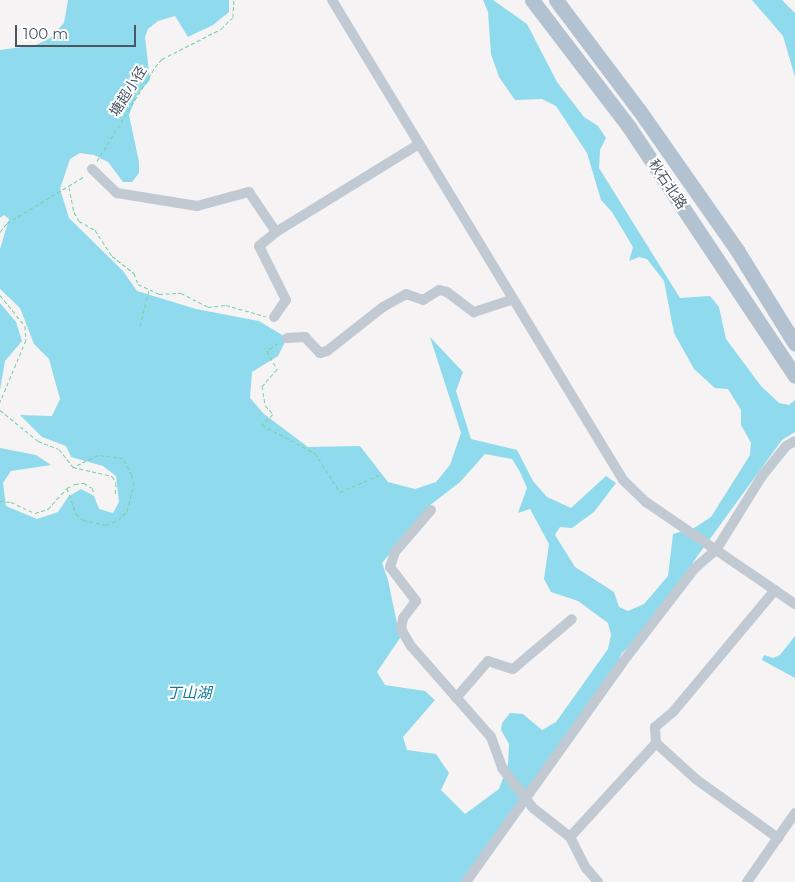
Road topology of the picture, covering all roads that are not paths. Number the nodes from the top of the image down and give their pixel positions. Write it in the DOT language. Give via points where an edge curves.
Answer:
graph roads {
  1 [pos="332,0"];
  2 [pos="532,0"];
  3 [pos="556,0"];
  4 [pos="419,144"];
  5 [pos="92,169"];
  6 [pos="276,232"];
  7 [pos="512,300"];
  8 [pos="274,317"];
  9 [pos="284,340"];
  10 [pos="795,344"];
  11 [pos="795,376"];
  12 [pos="795,441"];
  13 [pos="430,510"];
  14 [pos="716,550"];
  15 [pos="775,590"];
  16 [pos="795,604"];
  17 [pos="572,619"];
  18 [pos="456,698"];
  19 [pos="656,743"];
  20 [pos="525,799"];
  21 [pos="794,817"];
  22 [pos="570,836"];
  23 [pos="778,838"];
  24 [pos="466,882"];
  25 [pos="598,882"];
  26 [pos="747,882"];
  1 -- 4 [label="street"];
  2 -- 11 [label="main road, 秋石北路" via="630,127"];
  3 -- 10 [label="main road, 秋石北路" via="656,133 737,250"];
  4 -- 6 [label="street"];
  4 -- 7 [label="street"];
  5 -- 6 [label="street" via="117,193 197,206 249,192"];
  6 -- 8 [label="street" via="259,246 286,300"];
  7 -- 9 [label="street" via="474,312 447,292 439,290 423,300 406,294 383,307 327,351 320,352 305,337"];
  7 -- 14 [label="street" via="623,480 646,502"];
  12 -- 14 [label="street" via="786,446 762,476"];
  13 -- 18 [label="street" via="395,552 390,567 416,601 403,618 401,629 411,646"];
  14 -- 15 [label="street"];
  14 -- 20 [label="street" via="689,576"];
  15 -- 16 [label="street"];
  15 -- 19 [label="street" via="673,712 655,726"];
  17 -- 18 [label="street" via="513,668 488,661"];
  18 -- 20 [label="street" via="491,737 502,768"];
  19 -- 22 [label="street"];
  19 -- 23 [label="street" via="697,780"];
  20 -- 22 [label="street" via="532,808"];
  20 -- 24 [label="street"];
  21 -- 23 [label="street"];
  22 -- 25 [label="street" via="586,868"];
  23 -- 26 [label="street"];
}
